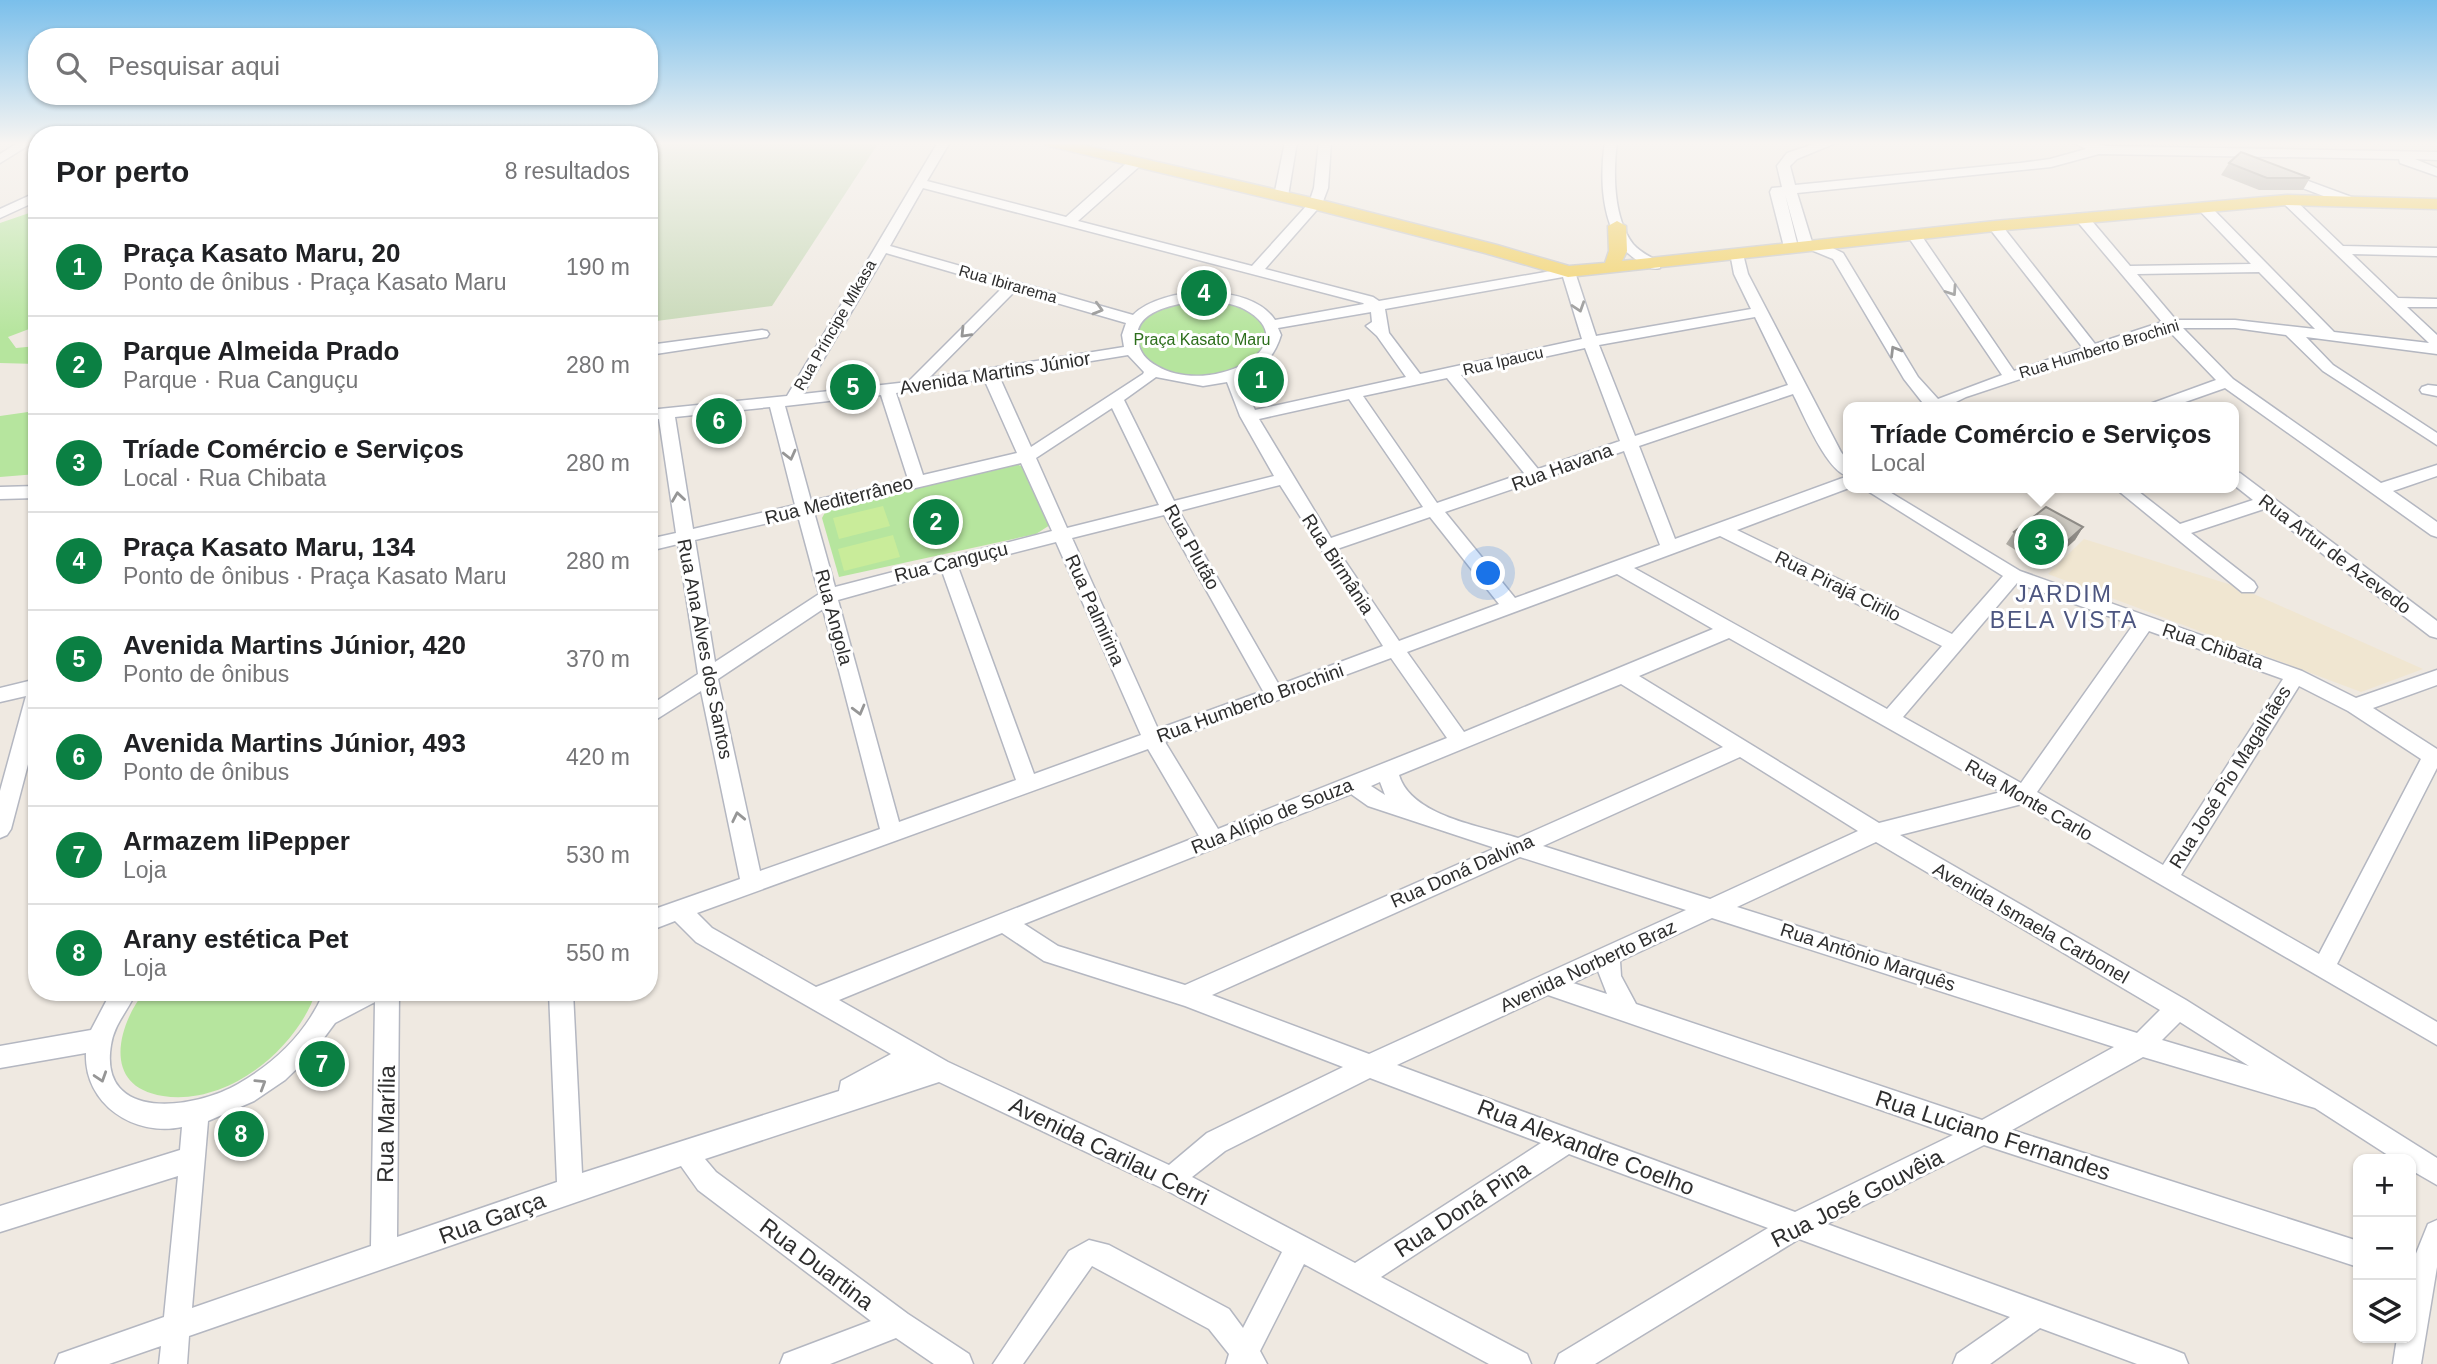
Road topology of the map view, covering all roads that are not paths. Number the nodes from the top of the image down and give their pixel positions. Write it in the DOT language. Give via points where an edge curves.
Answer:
graph roads {
  1 [pos="17,206"];
  2 [pos="905,206"];
  3 [pos="1009,206"];
  4 [pos="1087,206"];
  5 [pos="1311,206"];
  6 [pos="1328,206"];
  7 [pos="1614,206"];
  8 [pos="1626,206"];
  9 [pos="1789,206"];
  10 [pos="2219,206"];
  11 [pos="2293,206"];
  12 [pos="2203,207"];
  13 [pos="0,214"];
  14 [pos="2081,217"];
  15 [pos="1070,221"];
  16 [pos="1617,226"];
  17 [pos="1995,226"];
  18 [pos="1914,235"];
  19 [pos="1804,246"];
  20 [pos="880,247"];
  21 [pos="1491,249"];
  22 [pos="1841,249"];
  23 [pos="2339,250"];
  24 [pos="2437,252"];
  25 [pos="1729,254"];
  26 [pos="1614,260"];
  27 [pos="1650,260"];
  28 [pos="2261,268"];
  29 [pos="2127,270"];
  30 [pos="1255,271"];
  31 [pos="1568,272"];
  32 [pos="1741,274"];
  33 [pos="1013,285"];
  34 [pos="1321,289"];
  35 [pos="2394,302"];
  36 [pos="2437,303"];
  37 [pos="1377,307"];
  38 [pos="1356,312"];
  39 [pos="1760,312"];
  40 [pos="1136,321"];
  41 [pos="2171,324"];
  42 [pos="1270,325"];
  43 [pos="2291,331"];
  44 [pos="762,334"];
  45 [pos="1382,334"];
  46 [pos="2329,335"];
  47 [pos="1590,342"];
  48 [pos="2437,343"];
  49 [pos="658,349"];
  50 [pos="2091,349"];
  51 [pos="2437,349"];
  52 [pos="1132,350"];
  53 [pos="1153,370"];
  54 [pos="1451,373"];
  55 [pos="990,374"];
  56 [pos="2010,376"];
  57 [pos="1232,377"];
  58 [pos="1416,380"];
  59 [pos="2227,382"];
  60 [pos="912,387"];
  61 [pos="1797,387"];
  62 [pos="887,390"];
  63 [pos="1354,394"];
  64 [pos="1115,398"];
  65 [pos="784,400"];
  66 [pos="1930,402"];
  67 [pos="1944,402"];
  68 [pos="2170,402"];
  69 [pos="658,414"];
  70 [pos="1248,416"];
  71 [pos="2437,440"];
  72 [pos="1628,443"];
  73 [pos="1028,456"];
  74 [pos="1843,465"];
  75 [pos="2437,470"];
  76 [pos="1536,477"];
  77 [pos="1283,479"];
  78 [pos="917,481"];
  79 [pos="2239,481"];
  80 [pos="1843,484"];
  81 [pos="2380,490"];
  82 [pos="28,492"];
  83 [pos="0,493"];
  84 [pos="1879,493"];
  85 [pos="2129,493"];
  86 [pos="2266,502"];
  87 [pos="804,508"];
  88 [pos="1169,508"];
  89 [pos="1434,511"];
  90 [pos="1723,530"];
  91 [pos="2178,531"];
  92 [pos="2437,531"];
  93 [pos="1061,534"];
  94 [pos="684,537"];
  95 [pos="658,543"];
  96 [pos="1327,546"];
  97 [pos="1670,548"];
  98 [pos="948,563"];
  99 [pos="1620,568"];
  100 [pos="2014,575"];
  101 [pos="2248,587"];
  102 [pos="829,596"];
  103 [pos="1512,607"];
  104 [pos="2144,623"];
  105 [pos="1729,631"];
  106 [pos="2437,631"];
  107 [pos="1953,643"];
  108 [pos="1394,650"];
  109 [pos="708,676"];
  110 [pos="1623,676"];
  111 [pos="2295,676"];
  112 [pos="2437,677"];
  113 [pos="28,688"];
  114 [pos="1274,693"];
  115 [pos="0,695"];
  116 [pos="2355,706"];
  117 [pos="658,710"];
  118 [pos="1888,720"];
  119 [pos="28,725"];
  120 [pos="1153,739"];
  121 [pos="1460,741"];
  122 [pos="1739,749"];
  123 [pos="2435,757"];
  124 [pos="1387,770"];
  125 [pos="1352,784"];
  126 [pos="1028,785"];
  127 [pos="2024,795"];
  128 [pos="1422,816"];
  129 [pos="0,829"];
  130 [pos="1877,832"];
  131 [pos="892,833"];
  132 [pos="1213,840"];
  133 [pos="1517,846"];
  134 [pos="2166,879"];
  135 [pos="752,883"];
  136 [pos="689,907"];
  137 [pos="1712,907"];
  138 [pos="658,918"];
  139 [pos="1004,921"];
  140 [pos="1608,957"];
  141 [pos="2323,969"];
  142 [pos="1549,985"];
  143 [pos="1186,996"];
  144 [pos="814,999"];
  145 [pos="119,1001"];
  146 [pos="332,1001"];
  147 [pos="355,1001"];
  148 [pos="387,1001"];
  149 [pos="561,1001"];
  150 [pos="2178,1009"];
  151 [pos="1628,1012"];
  152 [pos="327,1015"];
  153 [pos="2437,1034"];
  154 [pos="100,1039"];
  155 [pos="2141,1045"];
  156 [pos="913,1055"];
  157 [pos="0,1057"];
  158 [pos="1371,1065"];
  159 [pos="940,1070"];
  160 [pos="2314,1097"];
  161 [pos="809,1111"];
  162 [pos="196,1113"];
  163 [pos="1983,1133"];
  164 [pos="1567,1141"];
  165 [pos="691,1151"];
  166 [pos="192,1159"];
  167 [pos="2437,1172"];
  168 [pos="1173,1180"];
  169 [pos="569,1190"];
  170 [pos="0,1219"];
  171 [pos="1797,1225"];
  172 [pos="2437,1233"];
  173 [pos="1299,1247"];
  174 [pos="2353,1252"];
  175 [pos="384,1256"];
  176 [pos="2416,1272"];
  177 [pos="1356,1278"];
  178 [pos="2415,1280"];
  179 [pos="2037,1314"];
  180 [pos="898,1324"];
  181 [pos="177,1327"];
  182 [pos="1245,1361"];
  183 [pos="69,1364"];
  184 [pos="173,1364"];
  185 [pos="794,1364"];
  186 [pos="959,1364"];
  187 [pos="1007,1364"];
  188 [pos="1517,1364"];
  189 [pos="1569,1364"];
  190 [pos="1967,1364"];
  191 [pos="2174,1364"];
  192 [pos="2407,1364"];
  1 -- 13 [label="street"];
  2 -- 20 [label="street, Rua Príncipe Mikasa"];
  3 -- 15 [label="street"];
  4 -- 15 [label="street"];
  5 -- 30 [label="street"];
  6 -- 21 [label="main road"];
  7 -- 16 [label="street"];
  8 -- 27 [label="street" via="1634,242"];
  9 -- 19 [label="street"];
  10 -- 12 [label="main road"];
  11 -- 23 [label="street"];
  12 -- 14 [label="main road"];
  12 -- 28 [label="street"];
  14 -- 17 [label="main road"];
  14 -- 29 [label="street"];
  15 -- 30 [label="street"];
  16 -- 26 [label="main road"];
  16 -- 27 [label="street" via="1624,242"];
  17 -- 18 [label="main road"];
  17 -- 50 [label="street"];
  18 -- 22 [label="main road"];
  18 -- 56 [label="street, one-way"];
  19 -- 22 [label="main road"];
  19 -- 25 [label="main road"];
  20 -- 33 [label="street, Rua Ibirarema"];
  20 -- 65 [label="street, Rua Príncipe Mikasa"];
  21 -- 26 [label="main road"];
  21 -- 31 [label="main road"];
  66 -- 22 [label="street, one-way" via="1912,379"];
  23 -- 24 [label="street"];
  23 -- 35 [label="street"];
  25 -- 27 [label="main road"];
  25 -- 32 [label="street"];
  26 -- 27 [label="main road"];
  26 -- 31 [label="main road"];
  27 -- 31 [label="main road"];
  28 -- 29 [label="street"];
  28 -- 46 [label="street"];
  29 -- 41 [label="street"];
  30 -- 34 [label="street"];
  31 -- 37 [label="street"];
  31 -- 47 [label="street, one-way"];
  32 -- 39 [label="street"];
  33 -- 40 [label="street, Rua Ibirarema, one-way"];
  33 -- 60 [label="street, one-way"];
  34 -- 37 [label="street" via="1368,300"];
  34 -- 38 [label="street"];
  35 -- 36 [label="street"];
  35 -- 48 [label="street"];
  37 -- 38 [label="street"];
  37 -- 45 [label="street"];
  38 -- 42 [label="street"];
  38 -- 45 [label="street"];
  39 -- 47 [label="street, Rua Ipaucu"];
  39 -- 61 [label="street"];
  40 -- 42 [label="street" via="1164,302 1213,296 1252,308"];
  40 -- 52 [label="street" via="1130,337"];
  41 -- 43 [label="street, Rua Humberto Brochini" via="2235,324"];
  41 -- 50 [label="street, Rua Humberto Brochini"];
  41 -- 59 [label="street"];
  42 -- 57 [label="street" via="1273,343 1264,360"];
  43 -- 46 [label="street, Rua Humberto Brochini"];
  43 -- 71 [label="street" via="2328,368"];
  44 -- 49 [label="street"];
  45 -- 58 [label="street"];
  46 -- 51 [label="street, Rua Humberto Brochini"];
  47 -- 54 [label="street, Rua Ipaucu"];
  47 -- 72 [label="street"];
  50 -- 56 [label="street, Rua Humberto Brochini"];
  52 -- 53 [label="street"];
  52 -- 55 [label="street, Avenida Martins Júnior"];
  53 -- 57 [label="street" via="1196,381"];
  53 -- 64 [label="street"];
  54 -- 58 [label="street, Rua Ipaucu"];
  54 -- 76 [label="street"];
  55 -- 60 [label="street, Avenida Martins Júnior"];
  55 -- 73 [label="street, Rua Palmirina"];
  56 -- 67 [label="street, Rua Humberto Brochini"];
  57 -- 70 [label="street, Rua Birmânia"];
  58 -- 63 [label="street, Rua Ipaucu"];
  59 -- 68 [label="street"];
  59 -- 81 [label="street"];
  60 -- 62 [label="street, Avenida Martins Júnior"];
  61 -- 72 [label="street, Rua Havana"];
  61 -- 74 [label="street"];
  62 -- 65 [label="street, Avenida Martins Júnior"];
  62 -- 78 [label="street"];
  63 -- 70 [label="street, Rua Ipaucu"];
  63 -- 89 [label="street"];
  64 -- 73 [label="street"];
  64 -- 88 [label="street, Rua Plutão"];
  65 -- 69 [label="street, Avenida Martins Júnior"];
  65 -- 87 [label="street, Rua Angola, one-way"];
  94 -- 69 [label="street, Rua Ana Alves dos Santos, one-way"];
  70 -- 77 [label="street, Rua Birmânia"];
  72 -- 76 [label="street, Rua Havana"];
  72 -- 97 [label="street"];
  73 -- 78 [label="street, Rua Mediterrâneo"];
  73 -- 93 [label="street, Rua Palmirina"];
  75 -- 81 [label="street"];
  76 -- 89 [label="street, Rua Havana"];
  77 -- 88 [label="street, Rua Canguçu"];
  77 -- 96 [label="street, Rua Birmânia"];
  78 -- 87 [label="street, Rua Mediterrâneo"];
  79 -- 86 [label="street, Rua Artur de Azevedo"];
  80 -- 90 [label="street, Rua Humberto Brochini"];
  81 -- 92 [label="street"];
  82 -- 83 [label="street"];
  84 -- 100 [label="street, Rua Chibata"];
  85 -- 91 [label="street"];
  86 -- 91 [label="street"];
  86 -- 106 [label="street, Rua Artur de Azevedo"];
  87 -- 94 [label="street, Rua Mediterrâneo"];
  87 -- 102 [label="street, Rua Angola"];
  88 -- 93 [label="street, Rua Canguçu"];
  88 -- 114 [label="street, Rua Plutão"];
  89 -- 96 [label="street, Rua Havana"];
  89 -- 103 [label="street"];
  90 -- 97 [label="street, Rua Humberto Brochini"];
  90 -- 107 [label="street, Rua Pirajá Cirilo"];
  91 -- 101 [label="street"];
  93 -- 98 [label="street, Rua Canguçu"];
  93 -- 120 [label="street, Rua Palmirina"];
  94 -- 95 [label="street, Rua Mediterrâneo"];
  94 -- 109 [label="street, Rua Ana Alves dos Santos"];
  96 -- 108 [label="street, Rua Birmânia"];
  97 -- 99 [label="street, Rua Humberto Brochini"];
  98 -- 102 [label="street, Rua Canguçu"];
  98 -- 126 [label="street"];
  99 -- 103 [label="street, Rua Humberto Brochini"];
  99 -- 105 [label="street, Rua Monte Carlo"];
  100 -- 104 [label="street, Rua Chibata"];
  100 -- 107 [label="street"];
  102 -- 109 [label="street, Rua Canguçu"];
  102 -- 131 [label="street, Rua Angola, one-way"];
  103 -- 108 [label="street, Rua Humberto Brochini"];
  104 -- 111 [label="street, Rua Chibata"];
  104 -- 127 [label="street"];
  105 -- 110 [label="street, Rua Alípio de Souza"];
  105 -- 118 [label="street, Rua Monte Carlo"];
  107 -- 118 [label="street"];
  108 -- 114 [label="street, Rua Humberto Brochini"];
  108 -- 121 [label="street, Rua Birmânia"];
  109 -- 117 [label="street, Rua Canguçu"];
  135 -- 109 [label="street, Rua Ana Alves dos Santos, one-way"];
  110 -- 121 [label="street, Rua Alípio de Souza"];
  110 -- 122 [label="street, Avenida Ismaela Carbonel"];
  111 -- 116 [label="street, Rua Chibata"];
  111 -- 134 [label="street, Rua José Pio Magalhães"];
  112 -- 116 [label="street"];
  113 -- 115 [label="street"];
  114 -- 120 [label="street, Rua Humberto Brochini"];
  116 -- 123 [label="street, Rua Chibata"];
  118 -- 127 [label="street, Rua Monte Carlo"];
  119 -- 129 [label="street"];
  120 -- 126 [label="street, Rua Humberto Brochini"];
  120 -- 132 [label="street, Rua Palmirina"];
  121 -- 124 [label="street, Rua Alípio de Souza"];
  122 -- 130 [label="street, Avenida Ismaela Carbonel"];
  122 -- 133 [label="street, Rua Doná Dalvina"];
  123 -- 141 [label="street"];
  124 -- 125 [label="street, Rua Alípio de Souza"];
  124 -- 128 [label="street, Rua Antônio Marquês" via="1394,791"];
  125 -- 128 [label="street, Rua Antônio Marquês" via="1375,800"];
  125 -- 132 [label="street, Rua Alípio de Souza"];
  126 -- 131 [label="street, Rua Humberto Brochini"];
  127 -- 130 [label="street, Avenida Norberto Braz"];
  127 -- 134 [label="street, Rua Monte Carlo"];
  128 -- 133 [label="street, Rua Antônio Marquês"];
  130 -- 137 [label="street, Avenida Norberto Braz"];
  130 -- 150 [label="street, Avenida Ismaela Carbonel"];
  131 -- 135 [label="street, Rua Humberto Brochini"];
  132 -- 139 [label="street, Rua Alípio de Souza"];
  133 -- 137 [label="street, Rua Antônio Marquês"];
  133 -- 143 [label="street, Rua Doná Dalvina"];
  134 -- 141 [label="street, Rua Monte Carlo"];
  135 -- 136 [label="street, Rua Humberto Brochini"];
  136 -- 138 [label="street, Rua Humberto Brochini"];
  136 -- 144 [label="street, Avenida Carilau Cerri" via="704,934"];
  137 -- 140 [label="street, Avenida Norberto Braz"];
  137 -- 155 [label="street, Rua Antônio Marquês"];
  139 -- 143 [label="street, Rua Alexandre Coelho" via="1052,954"];
  139 -- 144 [label="street, Rua Alípio de Souza"];
  140 -- 142 [label="street, Avenida Norberto Braz"];
  140 -- 151 [label="street" via="1614,989"];
  141 -- 153 [label="street, Rua Monte Carlo"];
  142 -- 151 [label="street, Rua Luciano Fernandes"];
  142 -- 158 [label="street, Avenida Norberto Braz"];
  143 -- 158 [label="street, Rua Alexandre Coelho"];
  144 -- 156 [label="street, Avenida Carilau Cerri"];
  145 -- 154 [label="street"];
  146 -- 152 [label="street"];
  147 -- 152 [label="street"];
  148 -- 175 [label="street, Rua Marília"];
  149 -- 169 [label="street"];
  150 -- 155 [label="street, Rua José Gouvêia"];
  150 -- 160 [label="street, Avenida Ismaela Carbonel"];
  151 -- 163 [label="street, Rua Luciano Fernandes"];
  162 -- 152 [label="street, one-way" via="239,1098 275,1075 306,1046"];
  154 -- 157 [label="street"];
  154 -- 162 [label="street, one-way" via="97,1056 103,1086 124,1107 157,1116"];
  155 -- 160 [label="street, Rua Antônio Marquês"];
  155 -- 163 [label="street, Rua José Gouvêia"];
  156 -- 159 [label="street, Avenida Carilau Cerri"];
  156 -- 161 [label="street, Rua Garça"];
  158 -- 164 [label="street, Rua Alexandre Coelho"];
  158 -- 168 [label="street, Avenida Norberto Braz" via="1216,1143"];
  159 -- 161 [label="street, Rua Garça"];
  159 -- 168 [label="street, Avenida Carilau Cerri"];
  160 -- 167 [label="street, Avenida Ismaela Carbonel"];
  161 -- 165 [label="street, Rua Garça"];
  162 -- 166 [label="street"];
  163 -- 171 [label="street, Rua José Gouvêia"];
  163 -- 174 [label="street, Rua Luciano Fernandes"];
  164 -- 171 [label="street, Rua Alexandre Coelho"];
  164 -- 177 [label="street, Rua Doná Pina"];
  165 -- 169 [label="street, Rua Garça"];
  165 -- 180 [label="street, Rua Duartina" via="692,1163 707,1181"];
  166 -- 170 [label="street"];
  166 -- 181 [label="street"];
  168 -- 173 [label="street, Avenida Carilau Cerri"];
  169 -- 175 [label="street, Rua Garça"];
  171 -- 179 [label="street, Rua Alexandre Coelho"];
  171 -- 189 [label="street, Rua José Gouvêia"];
  172 -- 176 [label="street"];
  173 -- 177 [label="street, Avenida Carilau Cerri"];
  173 -- 182 [label="street"];
  175 -- 181 [label="street, Rua Garça"];
  177 -- 188 [label="street, Avenida Carilau Cerri"];
  178 -- 192 [label="street"];
  179 -- 190 [label="street"];
  179 -- 191 [label="street, Rua Alexandre Coelho"];
  180 -- 185 [label="street"];
  180 -- 186 [label="street, Rua Duartina"];
  181 -- 183 [label="street, Rua Garça"];
  181 -- 184 [label="street"];
  182 -- 187 [label="street" via="1219,1319 1100,1254 1089,1253 1078,1260"];
}
